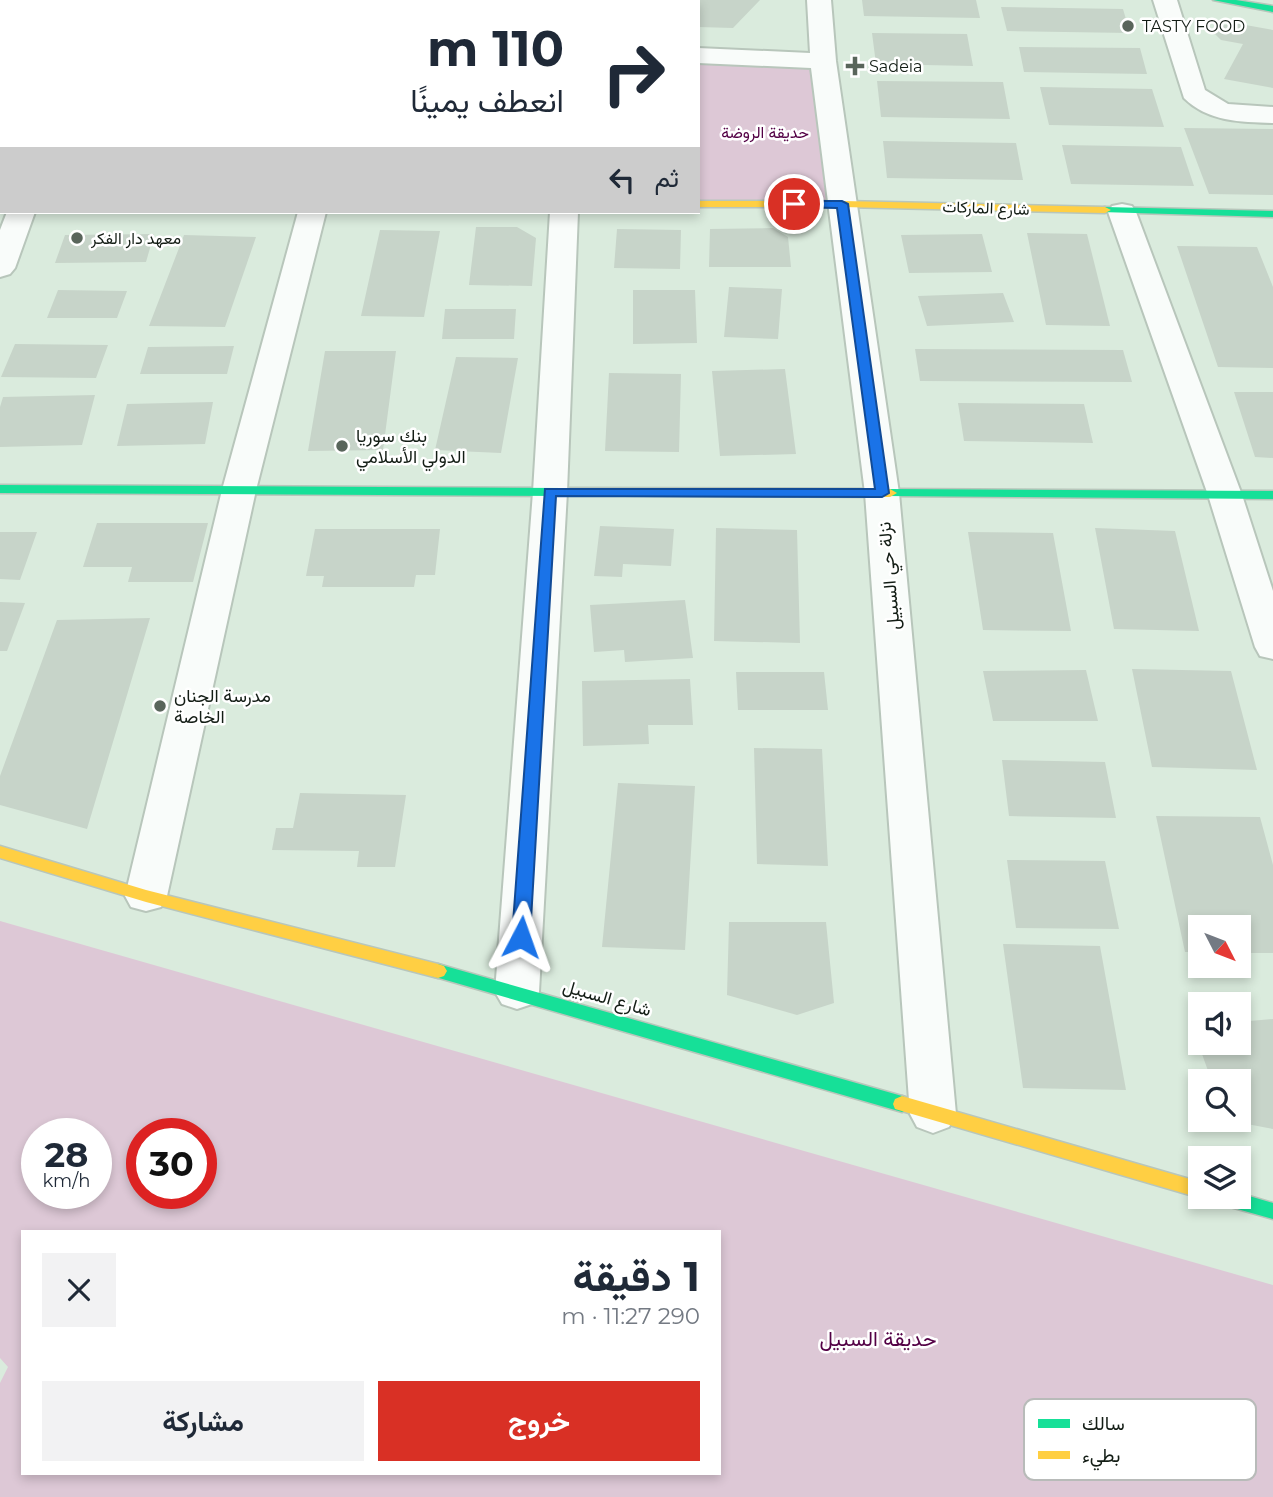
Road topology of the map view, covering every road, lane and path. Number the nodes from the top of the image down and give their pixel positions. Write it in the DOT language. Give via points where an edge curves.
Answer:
graph roads {
  1 [pos="819,0"];
  2 [pos="1165,0"];
  3 [pos="1218,0"];
  4 [pos="1273,9"];
  5 [pos="700,55"];
  6 [pos="823,61"];
  7 [pos="1273,115"];
  8 [pos="700,204"];
  9 [pos="842,204"];
  10 [pos="1122,212"];
  11 [pos="20,214"];
  12 [pos="311,214"];
  13 [pos="564,214"];
  14 [pos="1273,214"];
  15 [pos="0,268"];
  16 [pos="0,489"];
  17 [pos="239,490"];
  18 [pos="550,492"];
  19 [pos="882,493"];
  20 [pos="1225,495"];
  21 [pos="1273,495"];
  22 [pos="1273,647"];
  23 [pos="0,852"];
  24 [pos="146,896"];
  25 [pos="517,992"];
  26 [pos="933,1114"];
  27 [pos="1188,1188"];
  28 [pos="1251,1205"];
  29 [pos="1273,1211"];
  1 -- 6 [label="street, نزلة حي السبيل"];
  2 -- 7 [label="street" via="1197,98 1224,111"];
  3 -- 4 [label="street"];
  5 -- 6 [label="street"];
  6 -- 9 [label="street, نزلة حي السبيل"];
  8 -- 9 [label="street, شارع الماركات"];
  9 -- 10 [label="street, شارع الماركات"];
  9 -- 19 [label="street, نزلة حي السبيل"];
  10 -- 14 [label="street, شارع الماركات"];
  10 -- 20 [label="street"];
  11 -- 15 [label="street"];
  12 -- 17 [label="street"];
  13 -- 18 [label="street"];
  16 -- 17 [label="street"];
  17 -- 18 [label="street"];
  17 -- 24 [label="street"];
  18 -- 19 [label="street"];
  18 -- 25 [label="street"];
  19 -- 20 [label="street"];
  19 -- 26 [label="street, نزلة حي السبيل"];
  20 -- 21 [label="street"];
  20 -- 22 [label="street"];
  23 -- 24 [label="street, شارع السبيل"];
  24 -- 25 [label="street, شارع السبيل"];
  25 -- 26 [label="street, شارع السبيل"];
  26 -- 27 [label="street, شارع السبيل"];
  28 -- 29 [label="street"];
}
